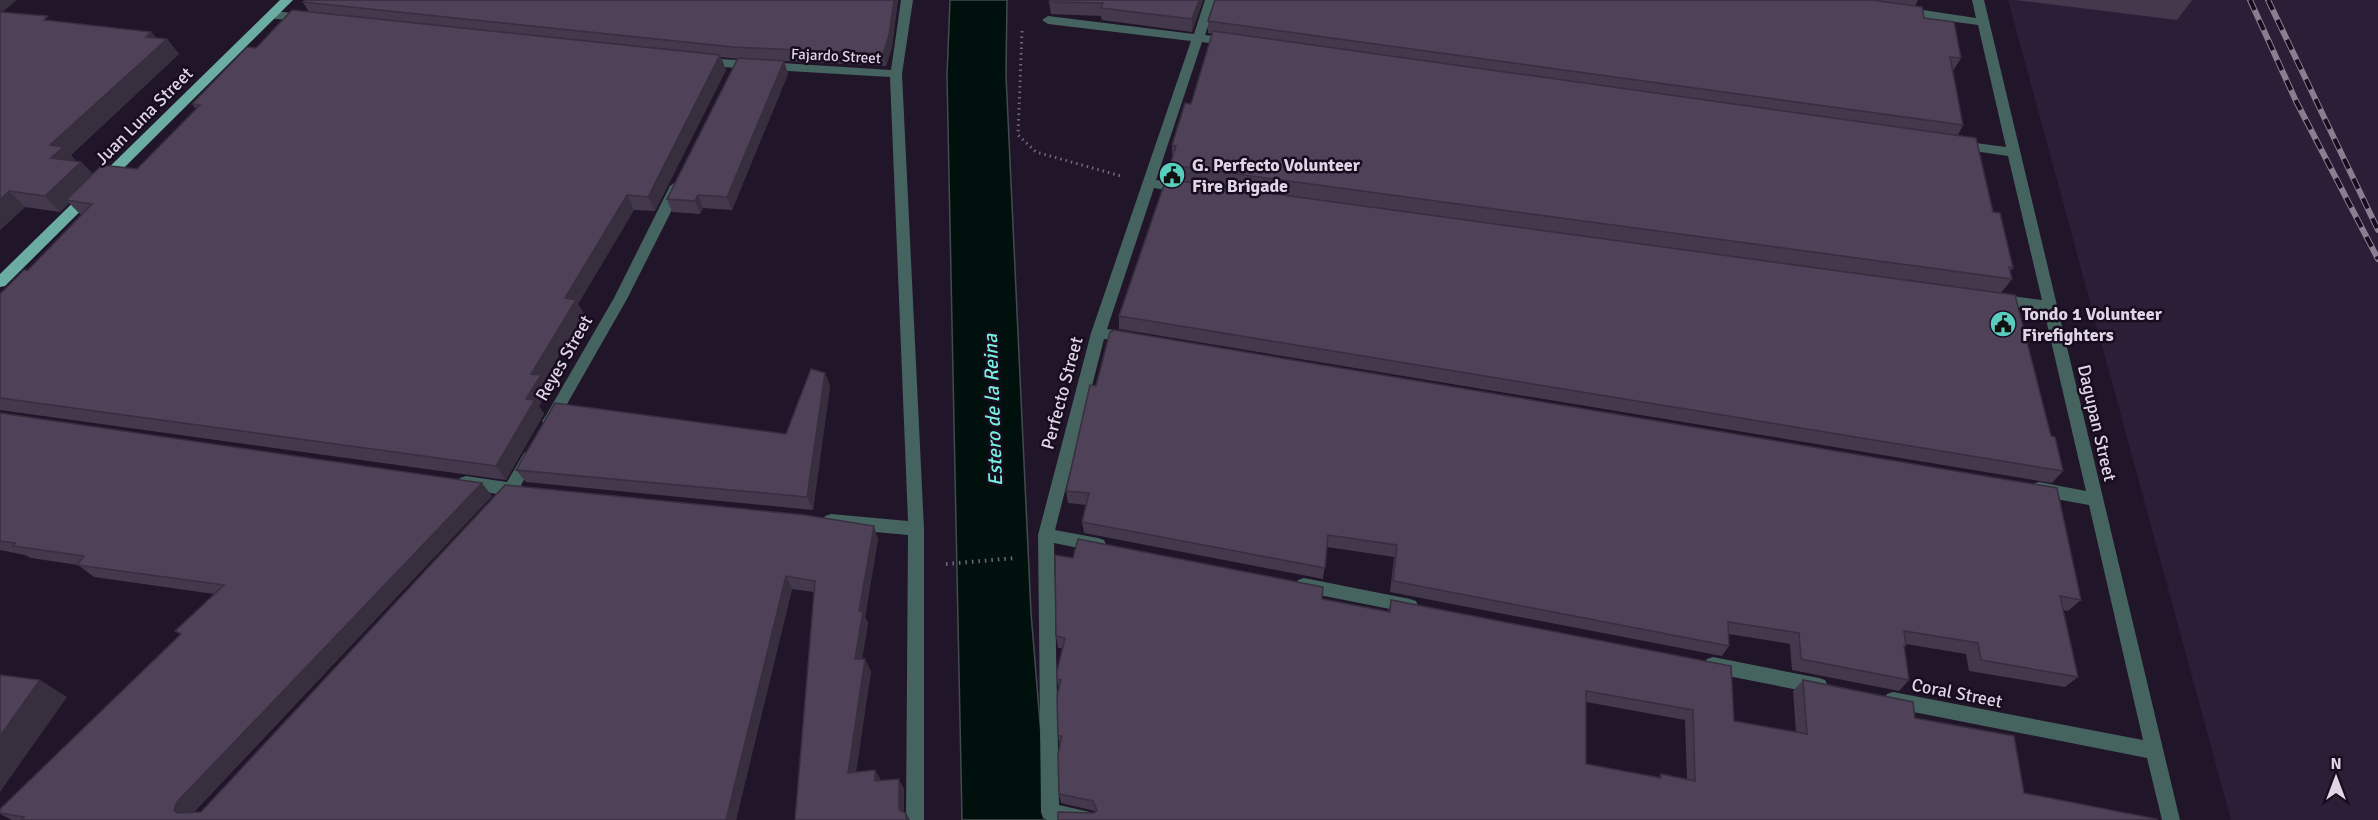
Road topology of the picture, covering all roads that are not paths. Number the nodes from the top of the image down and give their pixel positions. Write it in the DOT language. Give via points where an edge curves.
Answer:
graph roads {
  1 [pos="287,0"];
  2 [pos="907,0"];
  3 [pos="1211,0"];
  4 [pos="1978,0"];
  5 [pos="1892,10"];
  6 [pos="273,15"];
  7 [pos="320,20"];
  8 [pos="1048,20"];
  9 [pos="1983,22"];
  10 [pos="1199,38"];
  11 [pos="1247,45"];
  12 [pos="690,60"];
  13 [pos="896,75"];
  14 [pos="1943,142"];
  15 [pos="2014,152"];
  16 [pos="684,171"];
  17 [pos="1147,183"];
  18 [pos="1194,189"];
  19 [pos="0,282"];
  20 [pos="1980,296"];
  21 [pos="2050,307"];
  22 [pos="1098,333"];
  23 [pos="1145,340"];
  24 [pos="451,481"];
  25 [pos="2025,487"];
  26 [pos="511,489"];
  27 [pos="535,492"];
  28 [pos="2095,499"];
  29 [pos="486,516"];
  30 [pos="821,520"];
  31 [pos="916,529"];
  32 [pos="1046,535"];
  33 [pos="1116,549"];
  34 [pos="1291,583"];
  35 [pos="1431,610"];
  36 [pos="1699,662"];
  37 [pos="1839,690"];
  38 [pos="1875,696"];
  39 [pos="2155,751"];
  40 [pos="915,820"];
  41 [pos="1088,820"];
  42 [pos="2171,820"];
  1 -- 6 [label="main road, Juan Luna Street"];
  2 -- 13 [label="street"];
  3 -- 10 [label="street, Perfecto Street"];
  4 -- 9 [label="street, Dagupan Street"];
  5 -- 9 [label="street"];
  6 -- 7 [label="street"];
  6 -- 19 [label="main road, Juan Luna Street"];
  8 -- 10 [label="street"];
  9 -- 15 [label="street, Dagupan Street"];
  10 -- 11 [label="street"];
  10 -- 17 [label="street, Perfecto Street"];
  12 -- 13 [label="street, Fajardo Street" via="735,71"];
  13 -- 31 [label="street"];
  14 -- 15 [label="street"];
  15 -- 21 [label="street, Dagupan Street"];
  16 -- 26 [label="street, Reyes Street" via="620,299"];
  17 -- 18 [label="street"];
  17 -- 22 [label="street, Perfecto Street"];
  20 -- 21 [label="street"];
  21 -- 28 [label="street, Dagupan Street"];
  22 -- 23 [label="street"];
  22 -- 32 [label="street, Perfecto Street"];
  24 -- 26 [label="street"];
  25 -- 28 [label="street"];
  26 -- 27 [label="street"];
  26 -- 29 [label="street, Reyes Street"];
  28 -- 39 [label="street, Dagupan Street"];
  30 -- 31 [label="street"];
  31 -- 40 [label="street"];
  32 -- 33 [label="street"];
  32 -- 41 [label="street, Perfecto Street" via="1050,812"];
  34 -- 35 [label="street"];
  36 -- 37 [label="street"];
  38 -- 39 [label="street, Coral Street"];
  39 -- 42 [label="street, Dagupan Street"];
}
